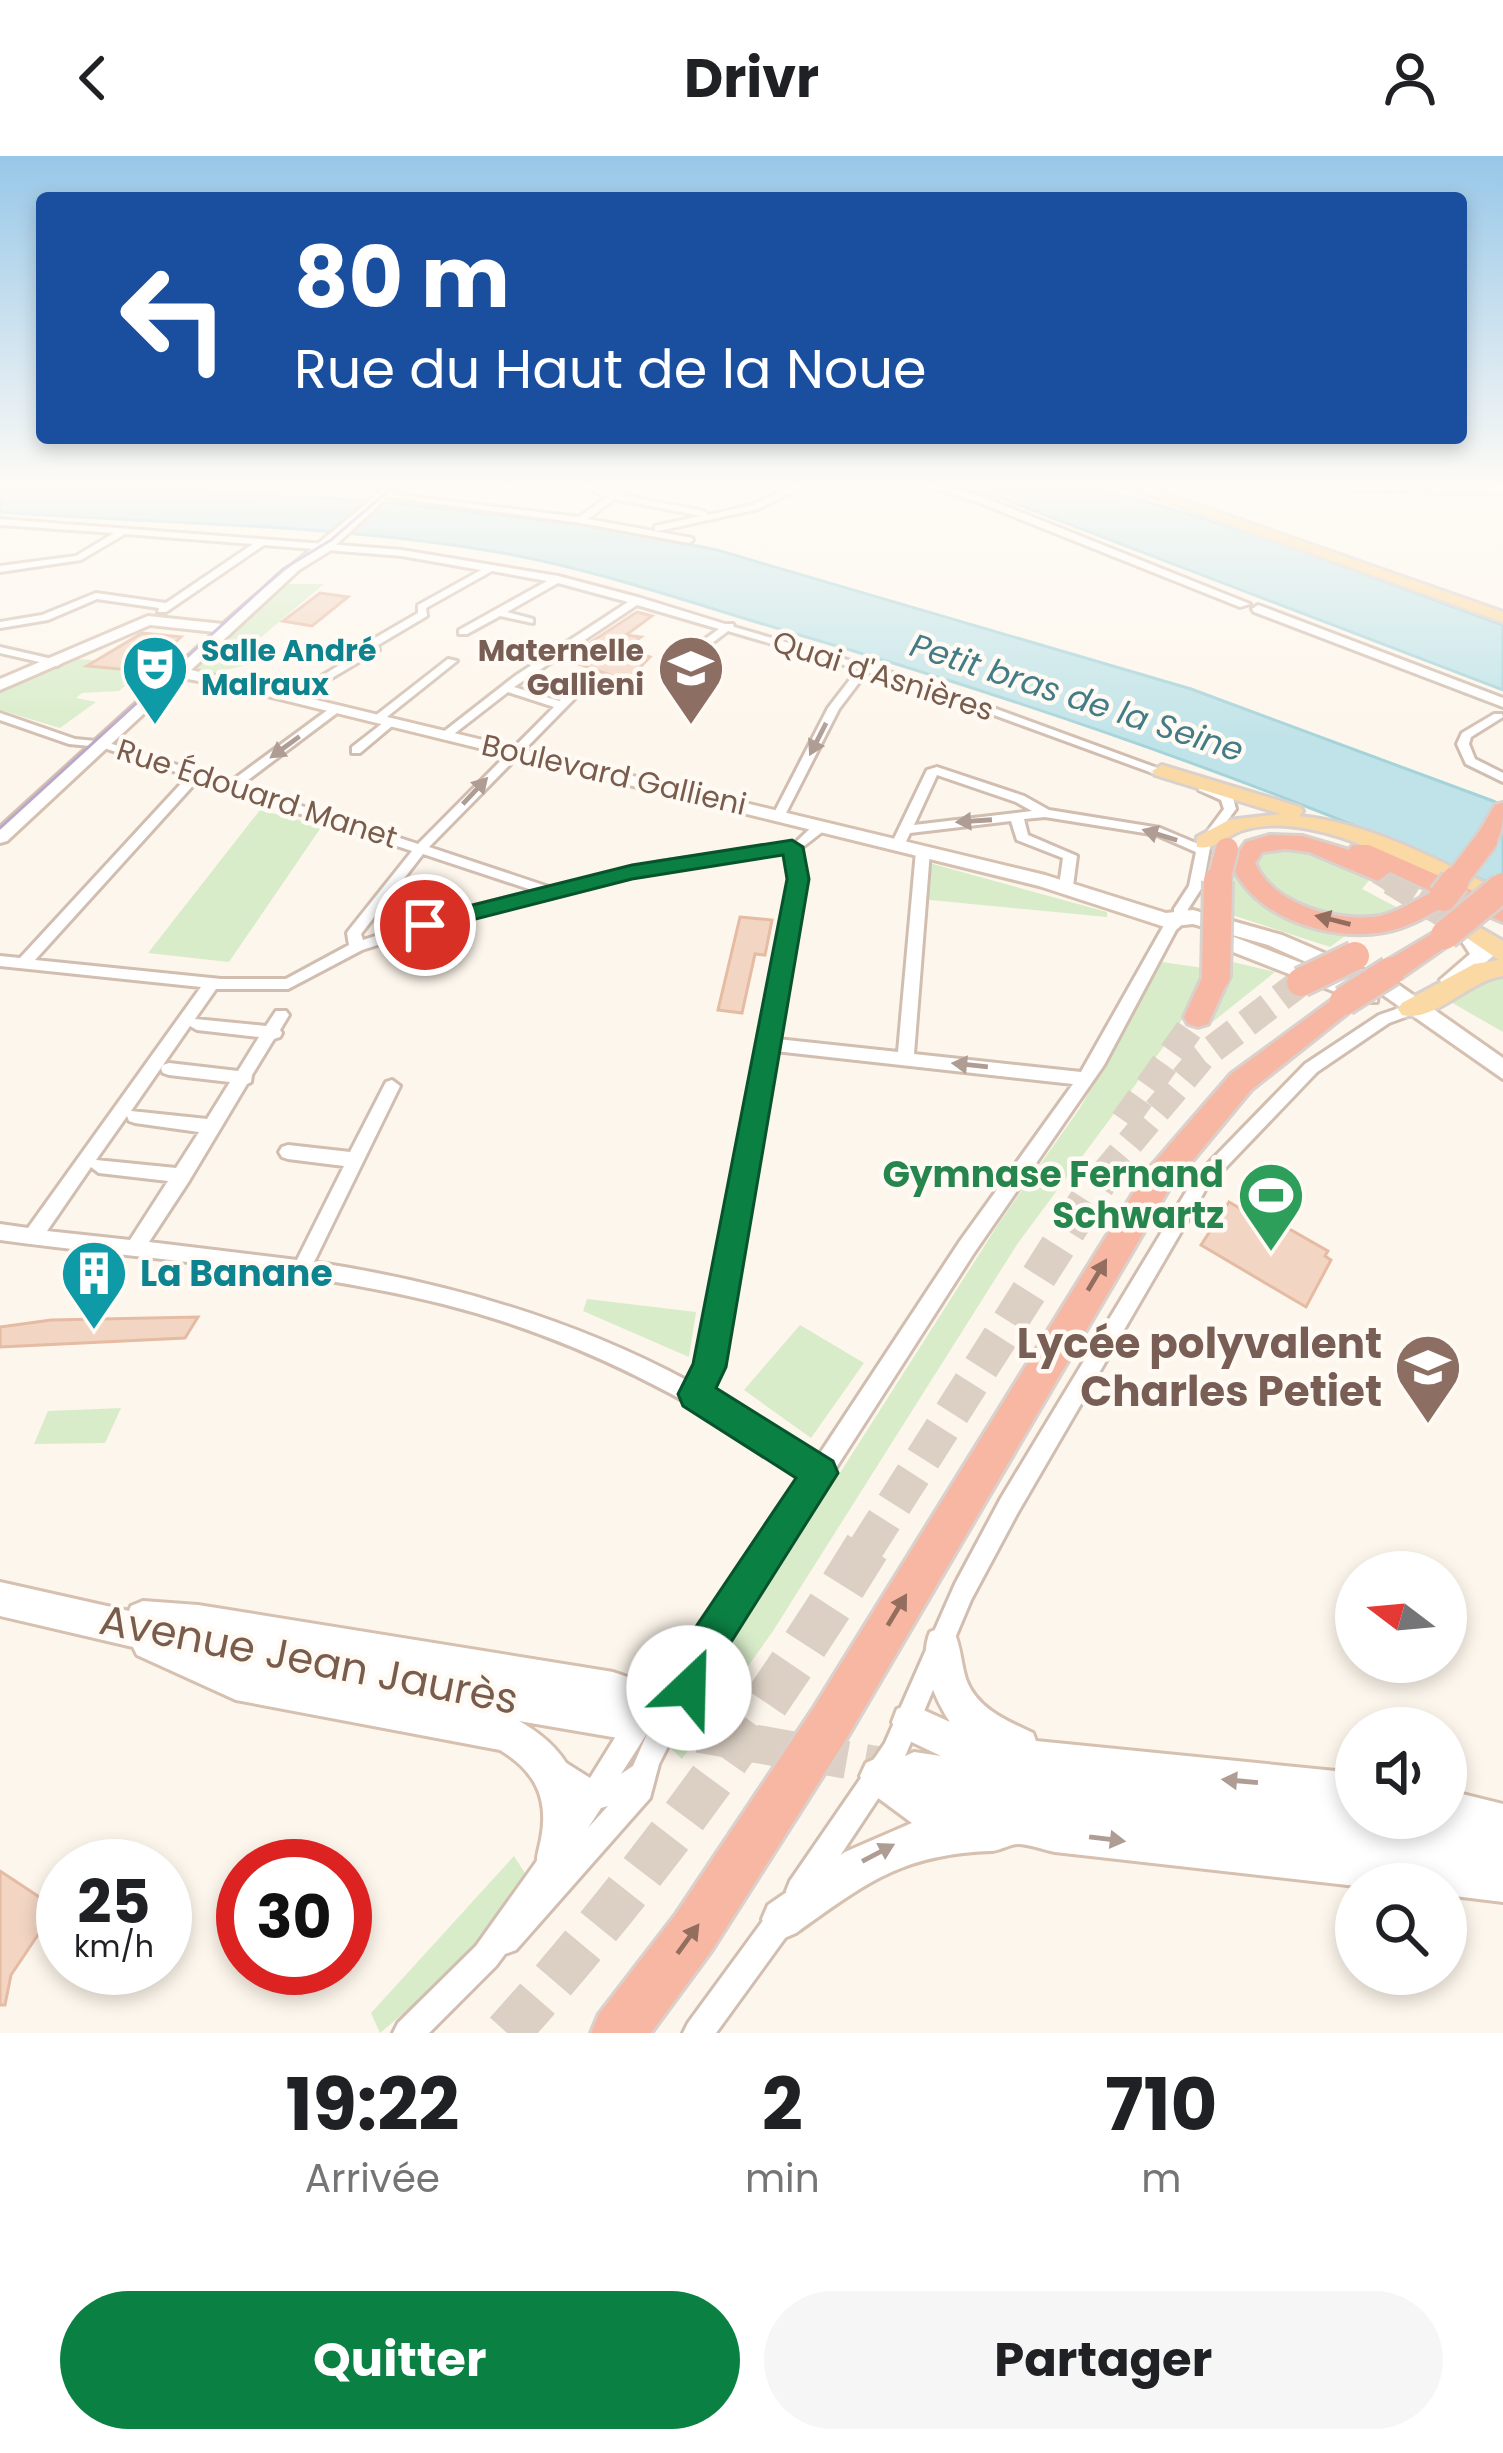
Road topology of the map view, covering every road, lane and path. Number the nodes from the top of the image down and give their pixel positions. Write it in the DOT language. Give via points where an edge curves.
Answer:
graph roads {
  1 [pos="220,571"];
  2 [pos="271,571"];
  3 [pos="290,571"];
  4 [pos="486,571"];
  5 [pos="507,571"];
  6 [pos="1161,571"];
  7 [pos="1379,571"];
  8 [pos="559,579"];
  9 [pos="638,600"];
  10 [pos="168,606"];
  11 [pos="501,613"];
  12 [pos="1503,617"];
  13 [pos="148,620"];
  14 [pos="529,621"];
  15 [pos="0,625"];
  16 [pos="728,626"];
  17 [pos="209,627"];
  18 [pos="229,628"];
  19 [pos="464,632"];
  20 [pos="0,650"];
  21 [pos="684,659"];
  22 [pos="452,661"];
  23 [pos="58,663"];
  24 [pos="865,667"];
  25 [pos="171,671"];
  26 [pos="2,683"];
  27 [pos="506,688"];
  28 [pos="575,692"];
  29 [pos="292,698"];
  30 [pos="559,704"];
  31 [pos="337,708"];
  32 [pos="1501,710"];
  33 [pos="0,716"];
  34 [pos="385,720"];
  35 [pos="446,735"];
  36 [pos="92,744"];
  37 [pos="356,750"];
  38 [pos="513,751"];
  39 [pos="1162,771"];
  40 [pos="196,775"];
  41 [pos="1503,778"];
  42 [pos="232,786"];
  43 [pos="1503,810"];
  44 [pos="1045,813"];
  45 [pos="0,814"];
  46 [pos="778,815"];
  47 [pos="1017,818"];
  48 [pos="821,826"];
  49 [pos="0,837"];
  50 [pos="901,838"];
  51 [pos="422,847"];
  52 [pos="792,847"];
  53 [pos="1212,847"];
  54 [pos="923,851"];
  55 [pos="1418,863"];
  56 [pos="1378,873"];
  57 [pos="1066,886"];
  58 [pos="1491,888"];
  59 [pos="548,891"];
  60 [pos="1443,897"];
  61 [pos="1503,901"];
  62 [pos="1503,914"];
  63 [pos="1181,919"];
  64 [pos="1461,934"];
  65 [pos="357,946"];
  66 [pos="1503,952"];
  67 [pos="0,962"];
  68 [pos="23,964"];
  69 [pos="1503,968"];
  70 [pos="1301,982"];
  71 [pos="212,983"];
  72 [pos="282,1008"];
  73 [pos="1411,1010"];
  74 [pos="1198,1017"];
  75 [pos="196,1024"];
  76 [pos="768,1044"];
  77 [pos="906,1058"];
  78 [pos="169,1069"];
  79 [pos="1503,1070"];
  80 [pos="245,1078"];
  81 [pos="1086,1078"];
  82 [pos="392,1087"];
  83 [pos="135,1116"];
  84 [pos="214,1127"];
  85 [pos="288,1152"];
  86 [pos="356,1160"];
  87 [pos="99,1166"];
  88 [pos="183,1176"];
  89 [pos="0,1232"];
  90 [pos="32,1237"];
  91 [pos="136,1249"];
  92 [pos="301,1270"];
  93 [pos="695,1394"];
  94 [pos="820,1473"];
  95 [pos="0,1599"];
  96 [pos="87,1615"];
  97 [pos="942,1644"];
  98 [pos="696,1664"];
  99 [pos="634,1715"];
  100 [pos="910,1722"];
  101 [pos="1049,1760"];
  102 [pos="550,1761"];
  103 [pos="647,1762"];
  104 [pos="896,1774"];
  105 [pos="1335,1790"];
  106 [pos="593,1796"];
  107 [pos="1467,1814"];
  108 [pos="1503,1823"];
  109 [pos="1055,1833"];
  110 [pos="1503,1852"];
  111 [pos="554,1862"];
  112 [pos="1503,1882"];
  113 [pos="782,1918"];
  114 [pos="486,1956"];
  115 [pos="408,2033"];
  116 [pos="618,2033"];
  117 [pos="698,2033"];
  1 -- 10 [label="street"];
  2 -- 17 [label="main road"];
  3 -- 18 [label="main road"];
  4 -- 29 [label="street"];
  5 -- 8 [label="street, Quai d'Asnières"];
  6 -- 32 [label="street"];
  7 -- 12 [label="main road"];
  8 -- 9 [label="street, Quai d'Asnières"];
  8 -- 11 [label="street"];
  9 -- 16 [label="street, Quai d'Asnières"];
  9 -- 27 [label="street"];
  10 -- 13 [label="street"];
  10 -- 15 [label="street" via="96,596 44,618"];
  11 -- 14 [label="street"];
  11 -- 19 [label="street"];
  13 -- 17 [label="main road"];
  13 -- 23 [label="main road"];
  16 -- 21 [label="street"];
  16 -- 24 [label="street, Quai d'Asnières"];
  17 -- 18 [label="main road"];
  17 -- 25 [label="main road"];
  18 -- 25 [label="main road"];
  20 -- 23 [label="street"];
  22 -- 34 [label="street"];
  23 -- 26 [label="main road"];
  24 -- 39 [label="street, Quai d'Asnières"];
  24 -- 46 [label="street, one-way"];
  25 -- 29 [label="main road, Boulevard Gallieni"];
  25 -- 36 [label="main road"];
  27 -- 30 [label="street"];
  27 -- 35 [label="street"];
  28 -- 30 [label="street"];
  29 -- 31 [label="main road, Boulevard Gallieni"];
  30 -- 38 [label="street"];
  31 -- 34 [label="main road, Boulevard Gallieni"];
  31 -- 42 [label="street, one-way"];
  32 -- 41 [label="street" via="1463,744 1470,761"];
  33 -- 36 [label="street, Rue Édouard Manet"];
  34 -- 35 [label="main road, Boulevard Gallieni"];
  34 -- 37 [label="street"];
  35 -- 38 [label="main road, Boulevard Gallieni"];
  36 -- 40 [label="street, Rue Édouard Manet"];
  36 -- 45 [label="main road"];
  36 -- 49 [label="main road"];
  38 -- 46 [label="main road, Boulevard Gallieni"];
  51 -- 38 [label="street, one-way"];
  39 -- 53 [label="street, Quai d'Asnières" via="1219,793 1230,806"];
  39 -- 55 [label="main road" via="1324,821"];
  40 -- 42 [label="street, Rue Édouard Manet"];
  40 -- 68 [label="street"];
  42 -- 51 [label="street, Rue Édouard Manet"];
  43 -- 60 [label="highway, bridge"];
  44 -- 47 [label="street"];
  44 -- 50 [label="street" via="933,770"];
  53 -- 44 [label="street, one-way"];
  46 -- 48 [label="main road, Boulevard Gallieni"];
  47 -- 50 [label="street, one-way"];
  47 -- 57 [label="street" via="1022,837 1070,856"];
  48 -- 50 [label="main road, Boulevard Gallieni"];
  48 -- 52 [label="street"];
  50 -- 54 [label="main road, Boulevard Gallieni"];
  51 -- 59 [label="street, Rue Édouard Manet"];
  51 -- 65 [label="street" via="354,934"];
  52 -- 59 [label="street"];
  52 -- 76 [label="street" via="799,874"];
  53 -- 55 [label="main road" via="1241,821 1285,819 1333,828"];
  53 -- 62 [label="highway" via="1262,831 1316,835"];
  53 -- 63 [label="street"];
  53 -- 74 [label="highway, bridge" via="1216,976"];
  54 -- 57 [label="main road, Boulevard Gallieni"];
  54 -- 77 [label="street"];
  55 -- 58 [label="main road"];
  60 -- 56 [label="highway, one-way" via="1395,921 1343,923 1263,893 1243,863 1254,847 1287,841"];
  57 -- 63 [label="main road, Boulevard Gallieni"];
  58 -- 61 [label="main road"];
  58 -- 64 [label="highway, bridge"];
  59 -- 65 [label="street"];
  60 -- 70 [label="highway, bridge" via="1405,929"];
  63 -- 73 [label="main road, Boulevard Gallieni"];
  63 -- 81 [label="street"];
  64 -- 66 [label="main road"];
  64 -- 73 [label="main road" via="1481,948 1479,961"];
  116 -- 64 [label="highway, one-way, bridge" via="829,1725 1157,1180 1241,1082 1344,1001"];
  65 -- 72 [label="street"];
  67 -- 68 [label="street"];
  68 -- 71 [label="street"];
  69 -- 73 [label="main road" via="1483,970"];
  71 -- 72 [label="street" via="264,987"];
  71 -- 90 [label="street"];
  72 -- 75 [label="street"];
  72 -- 80 [label="street"];
  73 -- 79 [label="main road, Boulevard Gallieni"];
  73 -- 97 [label="street" via="1311,1068 1201,1182 1009,1506"];
  76 -- 77 [label="street"];
  76 -- 93 [label="street" via="709,1367"];
  81 -- 77 [label="street, one-way"];
  78 -- 80 [label="street"];
  80 -- 84 [label="street"];
  81 -- 94 [label="street"];
  82 -- 86 [label="street"];
  83 -- 84 [label="street"];
  84 -- 88 [label="street"];
  85 -- 86 [label="street"];
  86 -- 92 [label="street"];
  87 -- 88 [label="street"];
  88 -- 91 [label="street"];
  89 -- 90 [label="street"];
  90 -- 91 [label="street"];
  91 -- 92 [label="street"];
  92 -- 93 [label="street" via="474,1304 575,1336"];
  93 -- 94 [label="street"];
  94 -- 98 [label="street"];
  95 -- 96 [label="main road, Avenue Jean Jaurès"];
  96 -- 99 [label="main road, Avenue Jean Jaurès" via="234,1653"];
  96 -- 102 [label="main road" via="236,1682 505,1733"];
  97 -- 100 [label="street"];
  97 -- 101 [label="main road" via="950,1691 967,1717"];
  98 -- 99 [label="street"];
  98 -- 103 [label="street"];
  99 -- 103 [label="street"];
  99 -- 106 [label="street"];
  100 -- 101 [label="main road" via="928,1738"];
  100 -- 104 [label="street"];
  105 -- 101 [label="main road, one-way"];
  102 -- 106 [label="street"];
  102 -- 111 [label="main road" via="562,1822"];
  103 -- 106 [label="street" via="628,1788"];
  103 -- 114 [label="street" via="641,1789"];
  104 -- 109 [label="main road" via="927,1811"];
  104 -- 110 [label="main road" via="1391,1831"];
  104 -- 113 [label="street"];
  106 -- 111 [label="street"];
  107 -- 108 [label="main road"];
  109 -- 112 [label="main road, one-way"];
  113 -- 109 [label="main road, one-way" via="899,1843 976,1831"];
  111 -- 114 [label="street"];
  113 -- 117 [label="street"];
  114 -- 115 [label="street"];
}
